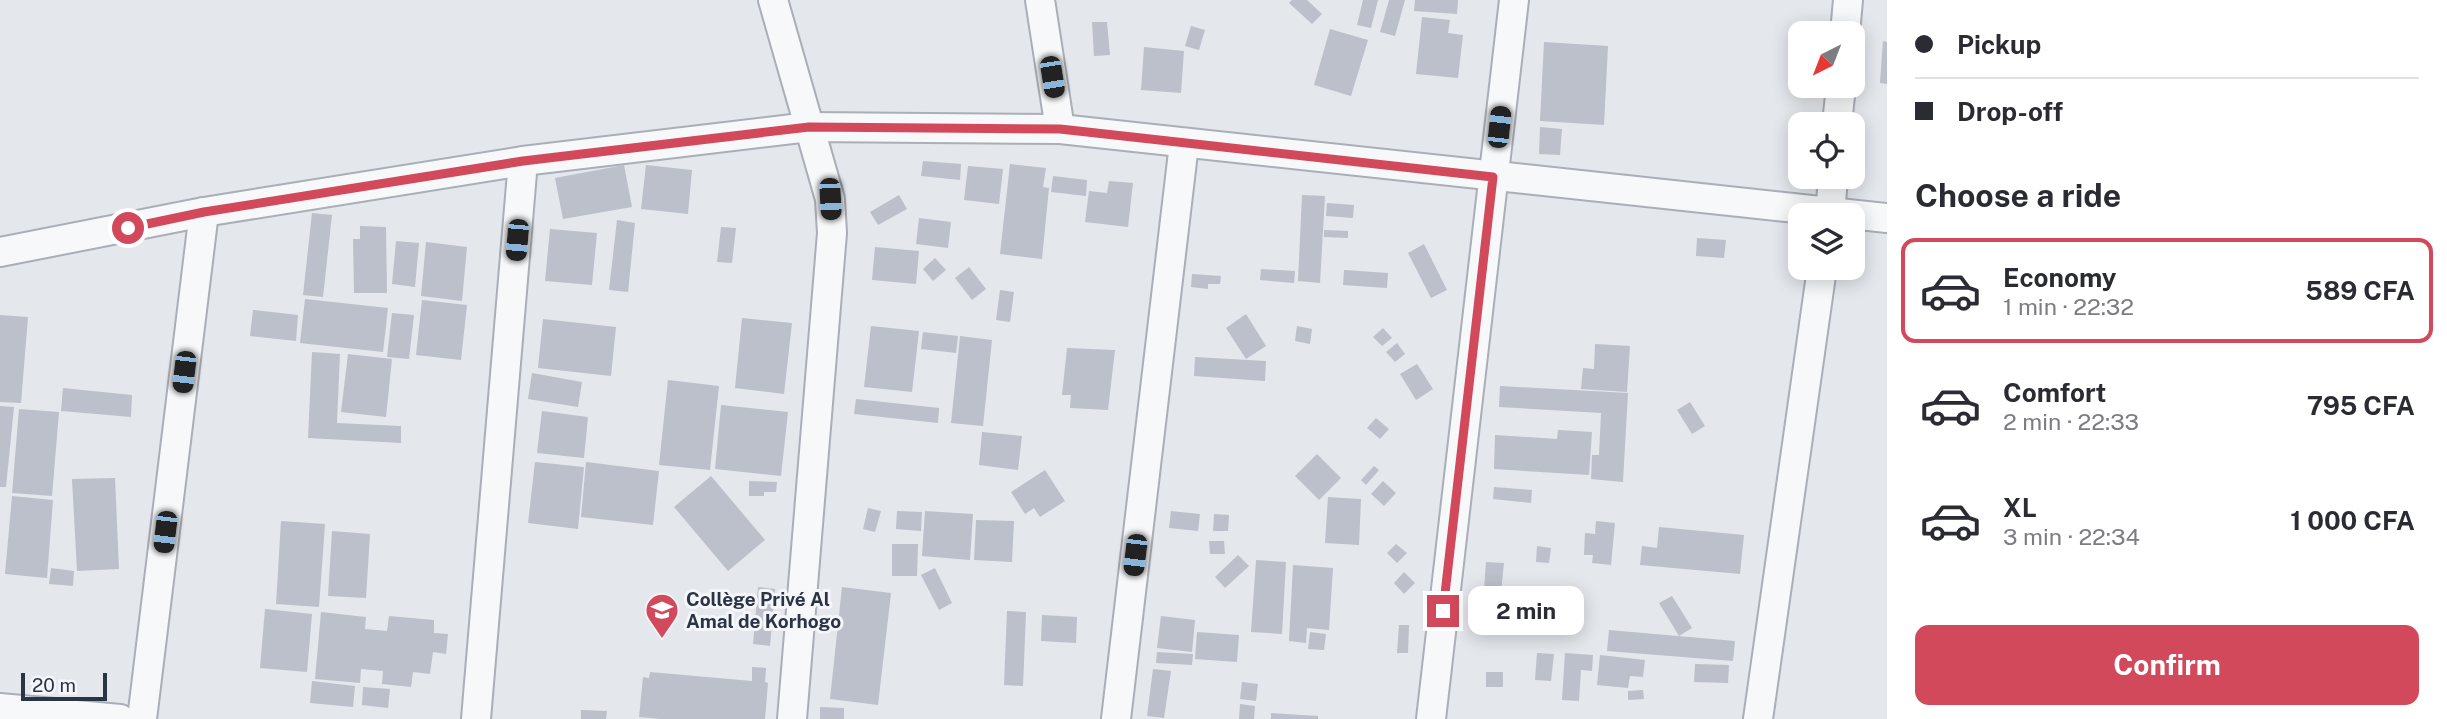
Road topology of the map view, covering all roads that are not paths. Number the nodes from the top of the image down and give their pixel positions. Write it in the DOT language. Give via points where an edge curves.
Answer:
graph roads {
  1 [pos="773,0"];
  2 [pos="1040,0"];
  3 [pos="1514,0"];
  4 [pos="1848,0"];
  5 [pos="1846,21"];
  6 [pos="809,127"];
  7 [pos="1060,129"];
  8 [pos="1184,144"];
  9 [pos="523,161"];
  10 [pos="1493,177"];
  11 [pos="1788,209"];
  12 [pos="204,212"];
  13 [pos="1865,216"];
  14 [pos="1887,218"];
  15 [pos="0,252"];
  16 [pos="1820,280"];
  17 [pos="0,708"];
  18 [pos="120,719"];
  19 [pos="142,719"];
  20 [pos="476,719"];
  21 [pos="792,719"];
  22 [pos="1116,719"];
  23 [pos="1431,719"];
  24 [pos="1758,719"];
  1 -- 6 [label="street"];
  2 -- 7 [label="street"];
  3 -- 10 [label="street"];
  4 -- 5 [label="street"];
  6 -- 7 [label="street"];
  6 -- 9 [label="street"];
  6 -- 21 [label="street" via="830,199 832,233"];
  7 -- 8 [label="street"];
  8 -- 10 [label="street"];
  8 -- 22 [label="street"];
  9 -- 12 [label="street"];
  9 -- 20 [label="street"];
  10 -- 11 [label="street"];
  10 -- 23 [label="street"];
  12 -- 15 [label="street"];
  12 -- 19 [label="street"];
  13 -- 14 [label="street"];
  16 -- 24 [label="street"];
  17 -- 18 [label="street"];
}
